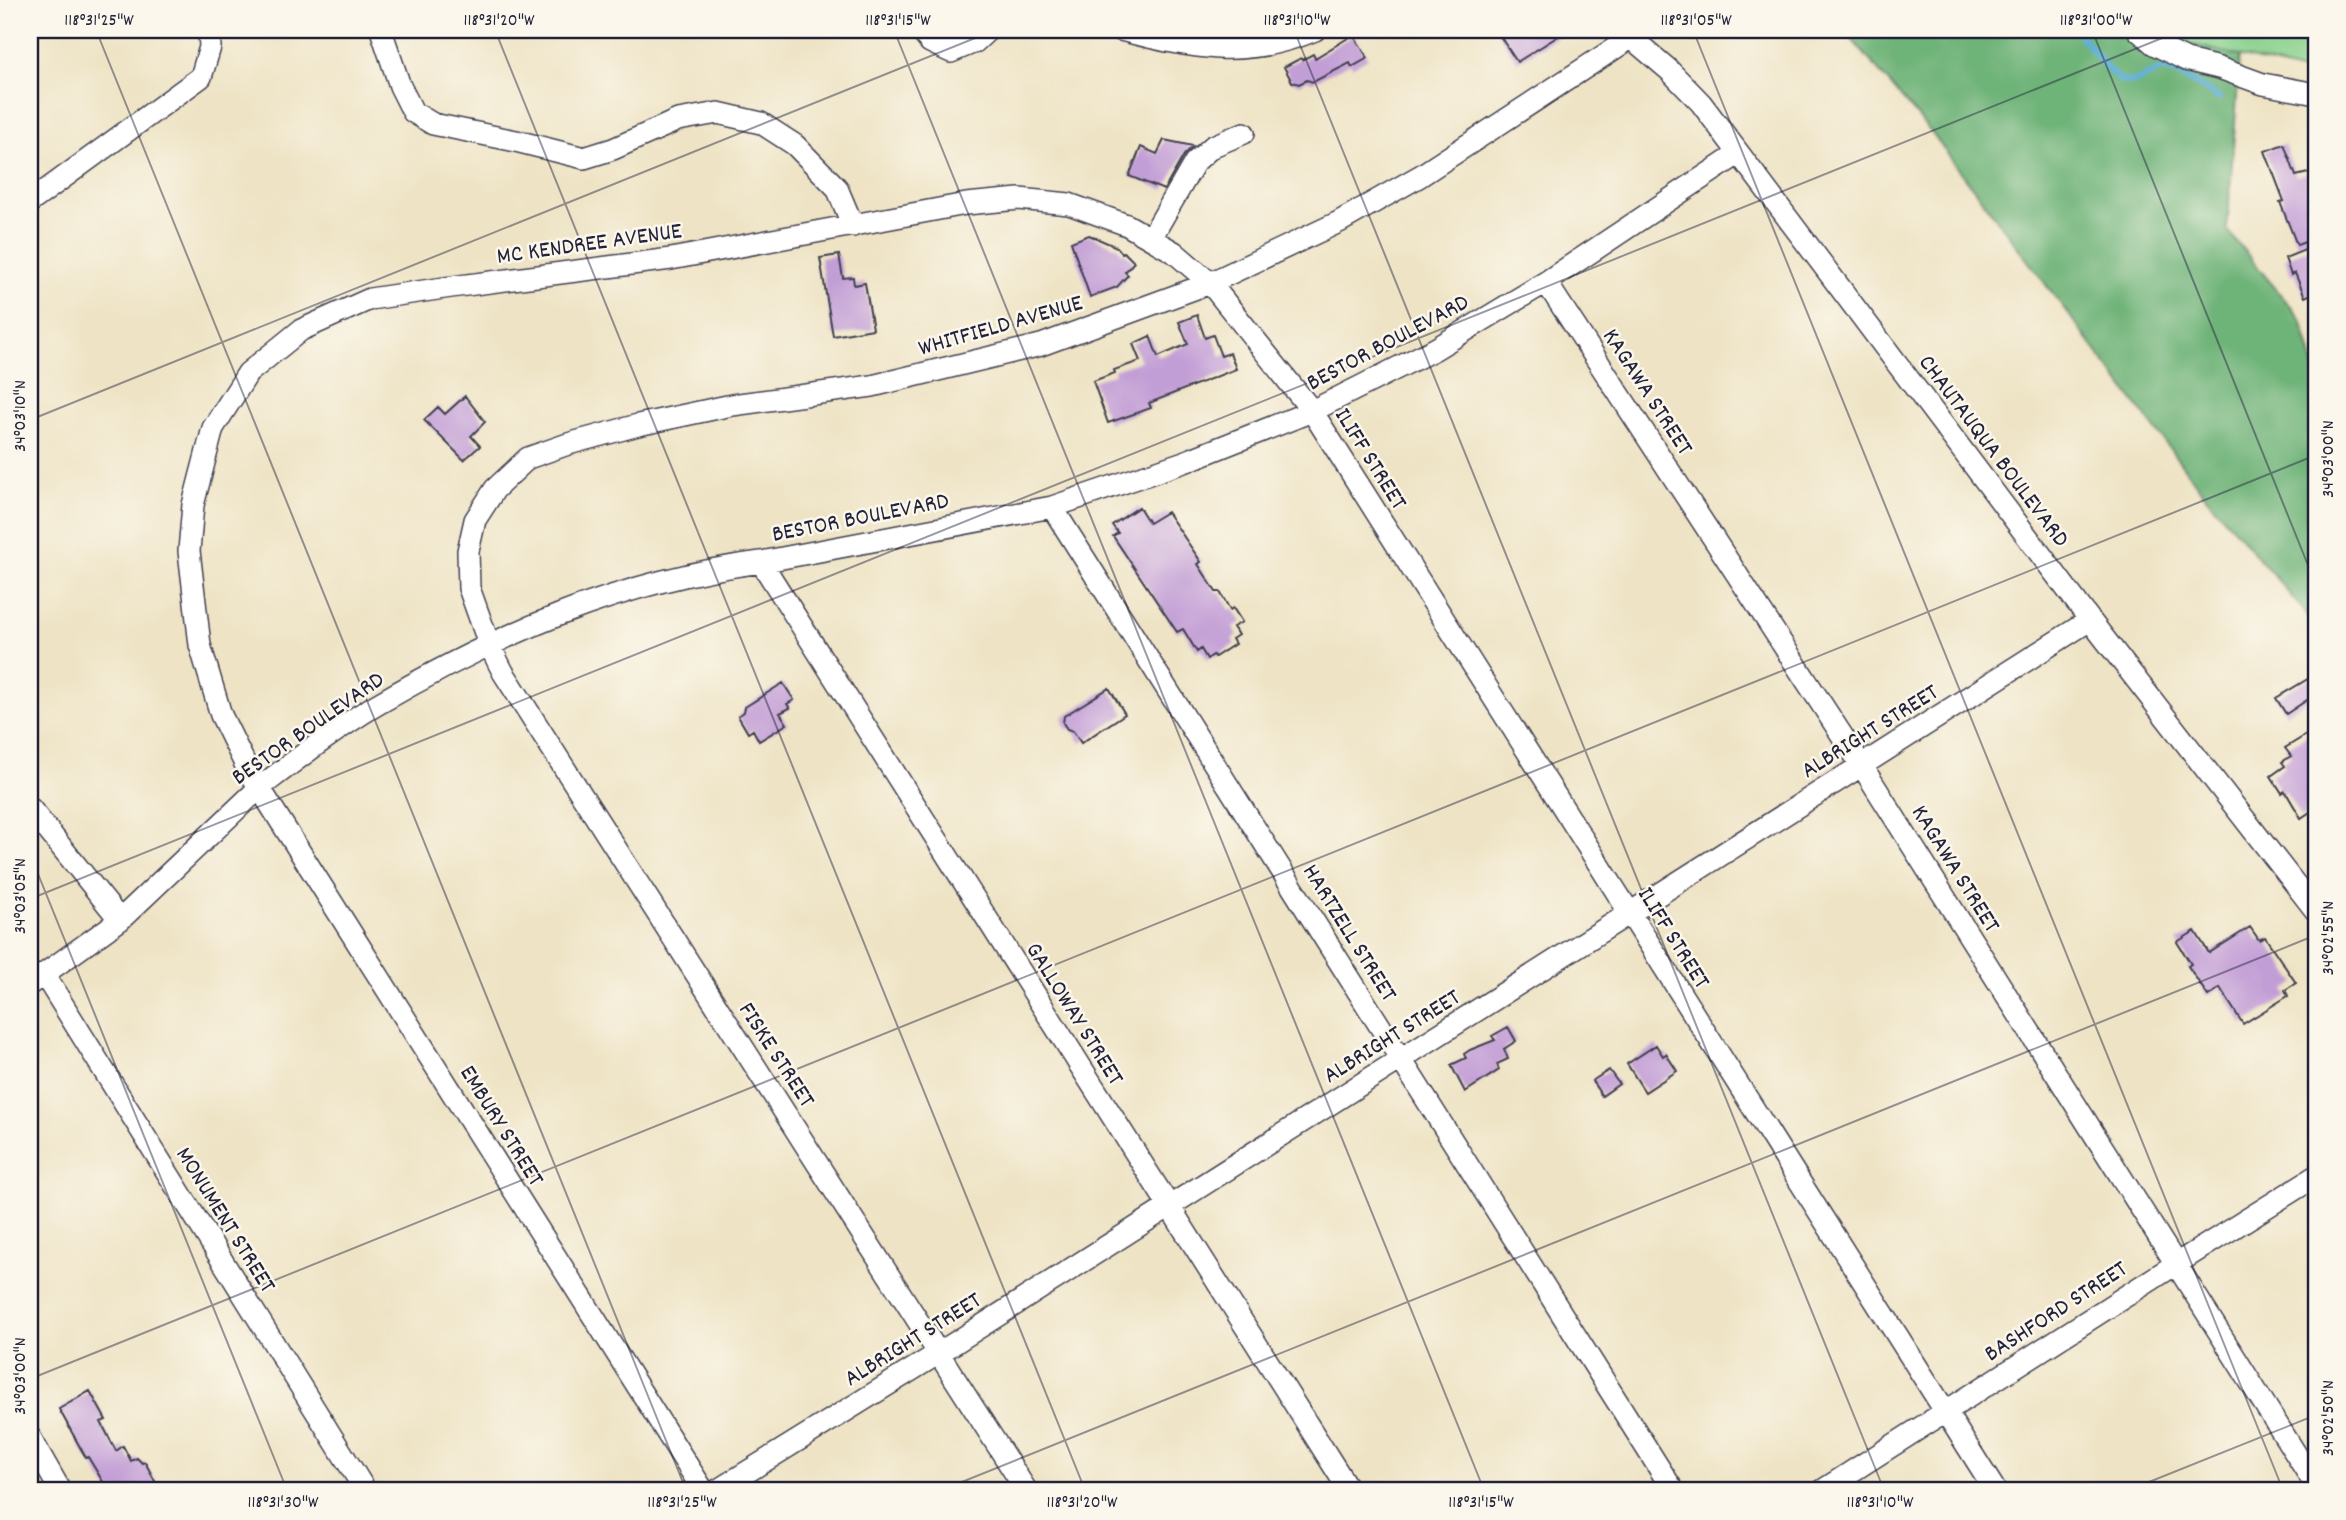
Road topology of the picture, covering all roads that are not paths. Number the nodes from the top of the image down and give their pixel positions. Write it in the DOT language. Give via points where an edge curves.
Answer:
graph roads {
  1 [pos="209,30"];
  2 [pos="381,30"];
  3 [pos="920,30"];
  4 [pos="988,30"];
  5 [pos="1121,30"];
  6 [pos="1315,30"];
  7 [pos="2138,30"];
  8 [pos="1627,34"];
  9 [pos="2316,94"];
  10 [pos="1244,133"];
  11 [pos="1738,154"];
  12 [pos="30,202"];
  13 [pos="853,226"];
  14 [pos="1151,238"];
  15 [pos="1546,282"];
  16 [pos="1210,283"];
  17 [pos="1312,411"];
  18 [pos="1052,507"];
  19 [pos="761,562"];
  20 [pos="2090,620"];
  21 [pos="489,644"];
  22 [pos="1862,766"];
  23 [pos="259,788"];
  24 [pos="30,807"];
  25 [pos="2316,911"];
  26 [pos="1629,915"];
  27 [pos="120,920"];
  28 [pos="37,980"];
  29 [pos="1400,1060"];
  30 [pos="2316,1176"];
  31 [pos="1168,1207"];
  32 [pos="2176,1264"];
  33 [pos="939,1353"];
  34 [pos="1946,1411"];
  35 [pos="30,1437"];
  36 [pos="2316,1486"];
  37 [pos="61,1490"];
  38 [pos="365,1490"];
  39 [pos="703,1490"];
  40 [pos="718,1490"];
  41 [pos="1026,1490"];
  42 [pos="1349,1490"];
  43 [pos="1673,1490"];
  44 [pos="1823,1490"];
  45 [pos="1995,1490"];
  1 -- 12 [label="street" via="210,47 201,77"];
  2 -- 13 [label="street" via="413,112 433,124 584,158 678,120 718,113 761,122 795,145 837,188"];
  3 -- 4 [label="street" via="930,42 951,52 975,42"];
  5 -- 6 [label="street" via="1179,45 1230,50 1291,40"];
  7 -- 9 [label="street" via="2186,60 2263,84"];
  8 -- 11 [label="street, CHAUTAUQUA BOULEVARD" via="1669,69"];
  8 -- 16 [label="street, WHITFIELD AVENUE" via="1408,182 1339,222"];
  10 -- 14 [label="street" via="1213,146 1195,162"];
  11 -- 15 [label="street, BESTOR BOULEVARD"];
  11 -- 20 [label="street, CHAUTAUQUA BOULEVARD"];
  13 -- 14 [label="street, MC KENDREE AVENUE" via="966,204 1019,199 1069,204"];
  13 -- 23 [label="street, MC KENDREE AVENUE" via="671,259 370,299 301,330 248,373 213,428 193,505 189,551 200,645 221,715"];
  14 -- 16 [label="street, MC KENDREE AVENUE" via="1174,251"];
  15 -- 17 [label="street, BESTOR BOULEVARD" via="1435,349"];
  15 -- 22 [label="street, KAGAWA STREET"];
  16 -- 17 [label="street, MC KENDREE AVENUE"];
  16 -- 21 [label="street, WHITFIELD AVENUE" via="1041,345 872,386 732,405 638,425 528,458 495,489 475,520 468,551 469,588"];
  17 -- 18 [label="street, BESTOR BOULEVARD" via="1184,462"];
  17 -- 26 [label="street, ILIFF STREET"];
  18 -- 19 [label="street, BESTOR BOULEVARD"];
  18 -- 29 [label="street, HARTZELL STREET"];
  19 -- 21 [label="street, BESTOR BOULEVARD" via="644,584 566,610"];
  19 -- 31 [label="street, GALLOWAY STREET"];
  20 -- 22 [label="street, ALBRIGHT STREET"];
  20 -- 25 [label="street, CHAUTAUQUA BOULEVARD"];
  21 -- 23 [label="street, BESTOR BOULEVARD" via="374,706"];
  21 -- 33 [label="street, FISKE STREET" via="510,684"];
  22 -- 26 [label="street, ALBRIGHT STREET"];
  22 -- 32 [label="street, KAGAWA STREET"];
  23 -- 27 [label="street, BESTOR BOULEVARD"];
  23 -- 39 [label="street, EMBURY STREET"];
  24 -- 27 [label="street"];
  26 -- 29 [label="street, ALBRIGHT STREET"];
  26 -- 34 [label="street, ILIFF STREET"];
  27 -- 28 [label="street, BESTOR BOULEVARD"];
  28 -- 38 [label="street, MONUMENT STREET"];
  29 -- 31 [label="street, ALBRIGHT STREET"];
  29 -- 43 [label="street, HARTZELL STREET"];
  30 -- 32 [label="street, BASHFORD STREET"];
  31 -- 33 [label="street, ALBRIGHT STREET"];
  31 -- 42 [label="street, GALLOWAY STREET"];
  32 -- 34 [label="street, BASHFORD STREET"];
  32 -- 36 [label="street, KAGAWA STREET"];
  33 -- 40 [label="street, ALBRIGHT STREET"];
  33 -- 41 [label="street, FISKE STREET"];
  34 -- 44 [label="street, BASHFORD STREET"];
  34 -- 45 [label="street, ILIFF STREET"];
  35 -- 37 [label="street"];
}
